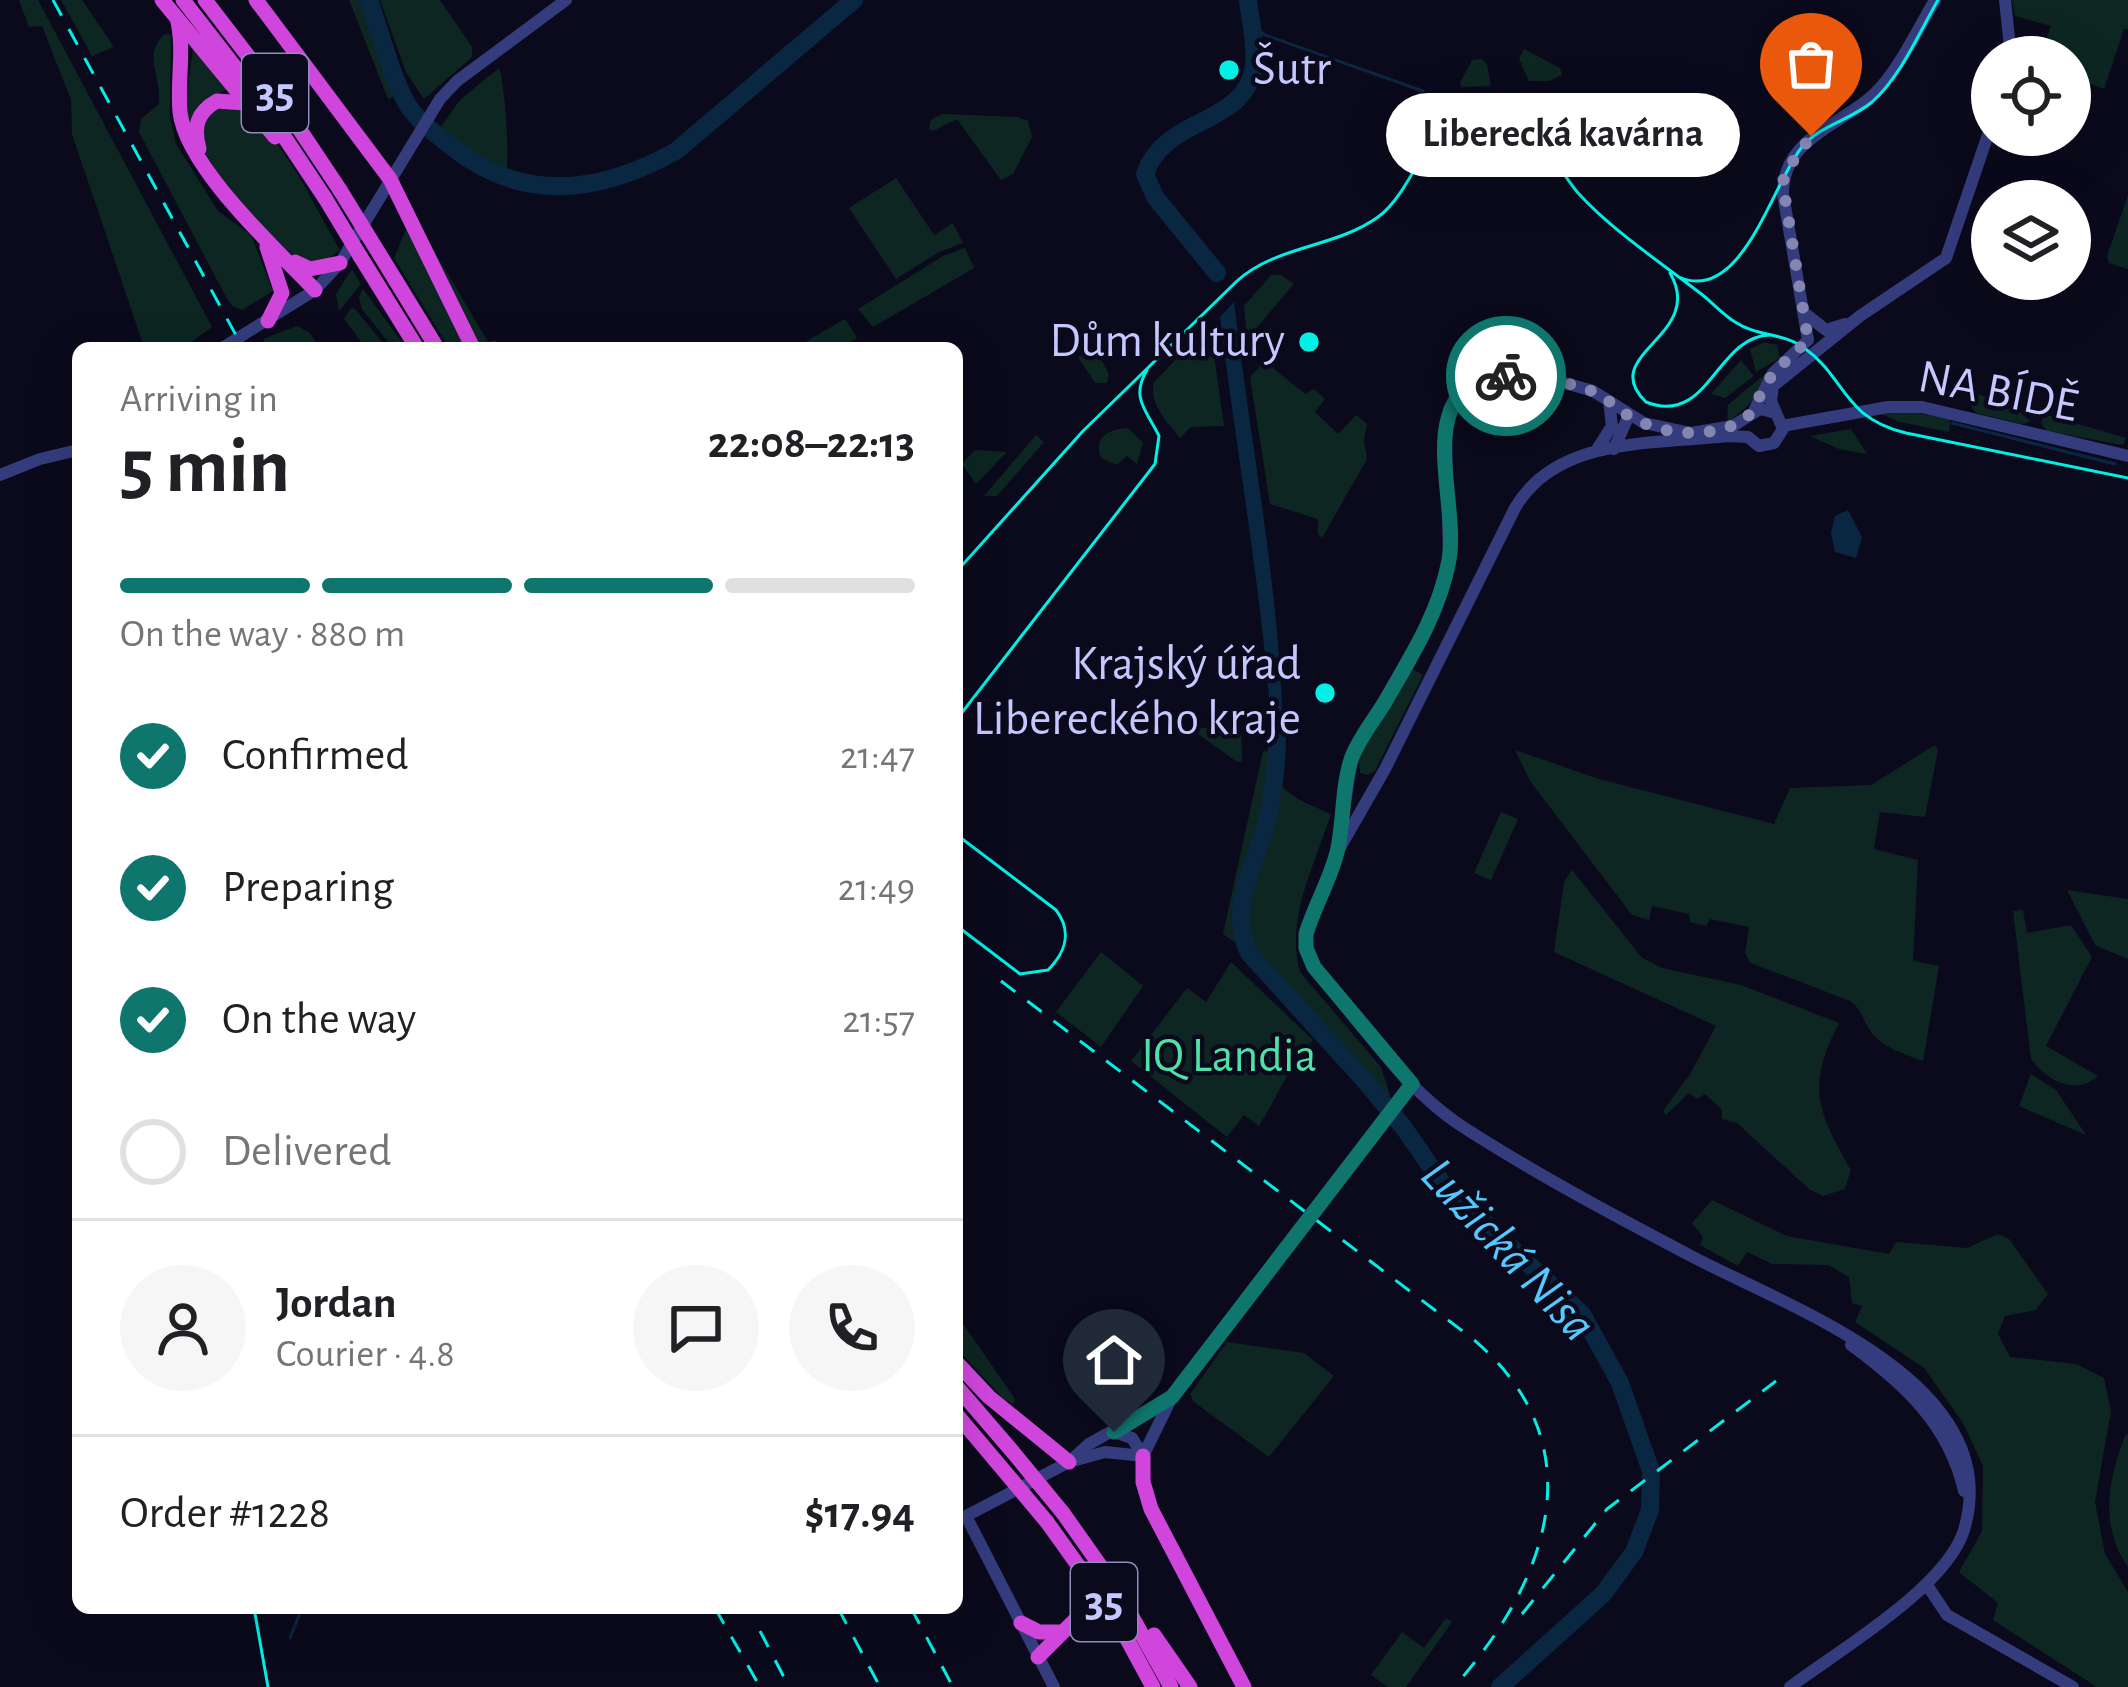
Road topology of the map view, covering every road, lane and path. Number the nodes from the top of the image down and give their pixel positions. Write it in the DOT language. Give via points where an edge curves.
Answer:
graph roads {
  1 [pos="162,0"];
  2 [pos="183,0"];
  3 [pos="205,0"];
  4 [pos="256,0"];
  5 [pos="566,0"];
  6 [pos="1935,0"];
  7 [pos="2005,0"];
  8 [pos="177,18"];
  9 [pos="2009,36"];
  10 [pos="244,104"];
  11 [pos="1981,156"];
  12 [pos="206,169"];
  13 [pos="390,179"];
  14 [pos="313,180"];
  15 [pos="332,194"];
  16 [pos="261,233"];
  17 [pos="340,263"];
  18 [pos="388,286"];
  19 [pos="315,290"];
  20 [pos="1806,314"];
  21 [pos="1860,316"];
  22 [pos="268,321"];
  23 [pos="232,342"];
  24 [pos="414,342"];
  25 [pos="431,342"];
  26 [pos="470,342"];
  27 [pos="1609,401"];
  28 [pos="1750,415"];
  29 [pos="1629,416"];
  30 [pos="1779,419"];
  31 [pos="1748,437"];
  32 [pos="1614,449"];
  33 [pos="72,451"];
  34 [pos="1596,452"];
  35 [pos="2128,456"];
  36 [pos="0,475"];
  37 [pos="1352,757"];
  38 [pos="1385,769"];
  39 [pos="1338,850"];
  40 [pos="1412,1084"];
  41 [pos="963,1369"];
  42 [pos="963,1394"];
  43 [pos="1172,1397"];
  44 [pos="963,1422"];
  45 [pos="1114,1432"];
  46 [pos="1143,1456"];
  47 [pos="1069,1462"];
  48 [pos="1081,1567"];
  49 [pos="1927,1585"];
  50 [pos="1115,1588"];
  51 [pos="1021,1624"];
  52 [pos="1063,1631"];
  53 [pos="1038,1657"];
  54 [pos="1054,1687"];
  55 [pos="1154,1687"];
  56 [pos="1172,1687"];
  57 [pos="1190,1687"];
  58 [pos="1244,1687"];
  59 [pos="1790,1687"];
  60 [pos="2072,1687"];
  1 -- 8 [label="highway"];
  2 -- 14 [label="highway, 35"];
  3 -- 15 [label="highway, 35" via="268,82"];
  4 -- 13 [label="highway"];
  5 -- 13 [label="street" via="457,81"];
  6 -- 20 [label="street" via="1885,82 1803,143 1784,174"];
  7 -- 9 [label="street"];
  8 -- 10 [label="highway"];
  8 -- 12 [label="highway" via="180,112"];
  10 -- 12 [label="highway" via="217,101 201,113 195,133"];
  10 -- 14 [label="highway"];
  11 -- 21 [label="street" via="1943,262"];
  12 -- 16 [label="highway"];
  13 -- 17 [label="street"];
  13 -- 26 [label="highway"];
  14 -- 15 [label="highway, 35"];
  15 -- 18 [label="highway, 35, bridge"];
  16 -- 17 [label="highway" via="302,267"];
  16 -- 19 [label="highway"];
  16 -- 22 [label="highway" via="282,293"];
  17 -- 19 [label="street"];
  18 -- 24 [label="highway, 35"];
  18 -- 25 [label="highway, 35"];
  19 -- 22 [label="street"];
  20 -- 21 [label="street" via="1826,330"];
  20 -- 28 [label="street" via="1807,343 1773,373"];
  21 -- 30 [label="street" via="1773,386"];
  22 -- 23 [label="street"];
  27 -- 29 [label="street"];
  27 -- 34 [label="street" via="1611,430"];
  27 -- 37 [label="street" via="1551,379 1490,377 1455,397 1446,439 1449,558 1433,615"];
  28 -- 29 [label="street" via="1725,429 1691,433"];
  28 -- 30 [label="street" via="1766,408"];
  28 -- 31 [label="street"];
  29 -- 32 [label="street"];
  30 -- 31 [label="street" via="1780,436 1768,446"];
  30 -- 35 [label="street, NA BÍDĚ" via="1914,406"];
  31 -- 32 [label="street"];
  32 -- 34 [label="street"];
  33 -- 36 [label="street"];
  34 -- 38 [label="street" via="1553,466 1518,501"];
  37 -- 38 [label="street" via="1365,781"];
  37 -- 39 [label="street"];
  38 -- 39 [label="street"];
  39 -- 40 [label="street" via="1306,934 1309,958"];
  40 -- 43 [label="street"];
  40 -- 49 [label="street" via="1462,1126 1546,1176 1843,1330 1937,1409 1970,1480 1959,1543"];
  41 -- 47 [label="highway"];
  42 -- 50 [label="highway, 35, bridge"];
  43 -- 45 [label="street"];
  43 -- 46 [label="street"];
  44 -- 48 [label="highway, 35, bridge"];
  45 -- 46 [label="street" via="1132,1438"];
  45 -- 47 [label="street"];
  46 -- 47 [label="street" via="1105,1452"];
  46 -- 58 [label="highway" via="1149,1504"];
  47 -- 51 [label="street" via="966,1516"];
  48 -- 52 [label="highway" via="1082,1613"];
  48 -- 55 [label="highway, 35"];
  49 -- 59 [label="street"];
  49 -- 60 [label="street" via="1947,1615"];
  50 -- 56 [label="highway, 35"];
  50 -- 57 [label="highway"];
  51 -- 52 [label="highway"];
  51 -- 53 [label="street"];
  52 -- 53 [label="highway"];
  53 -- 54 [label="street"];
}
